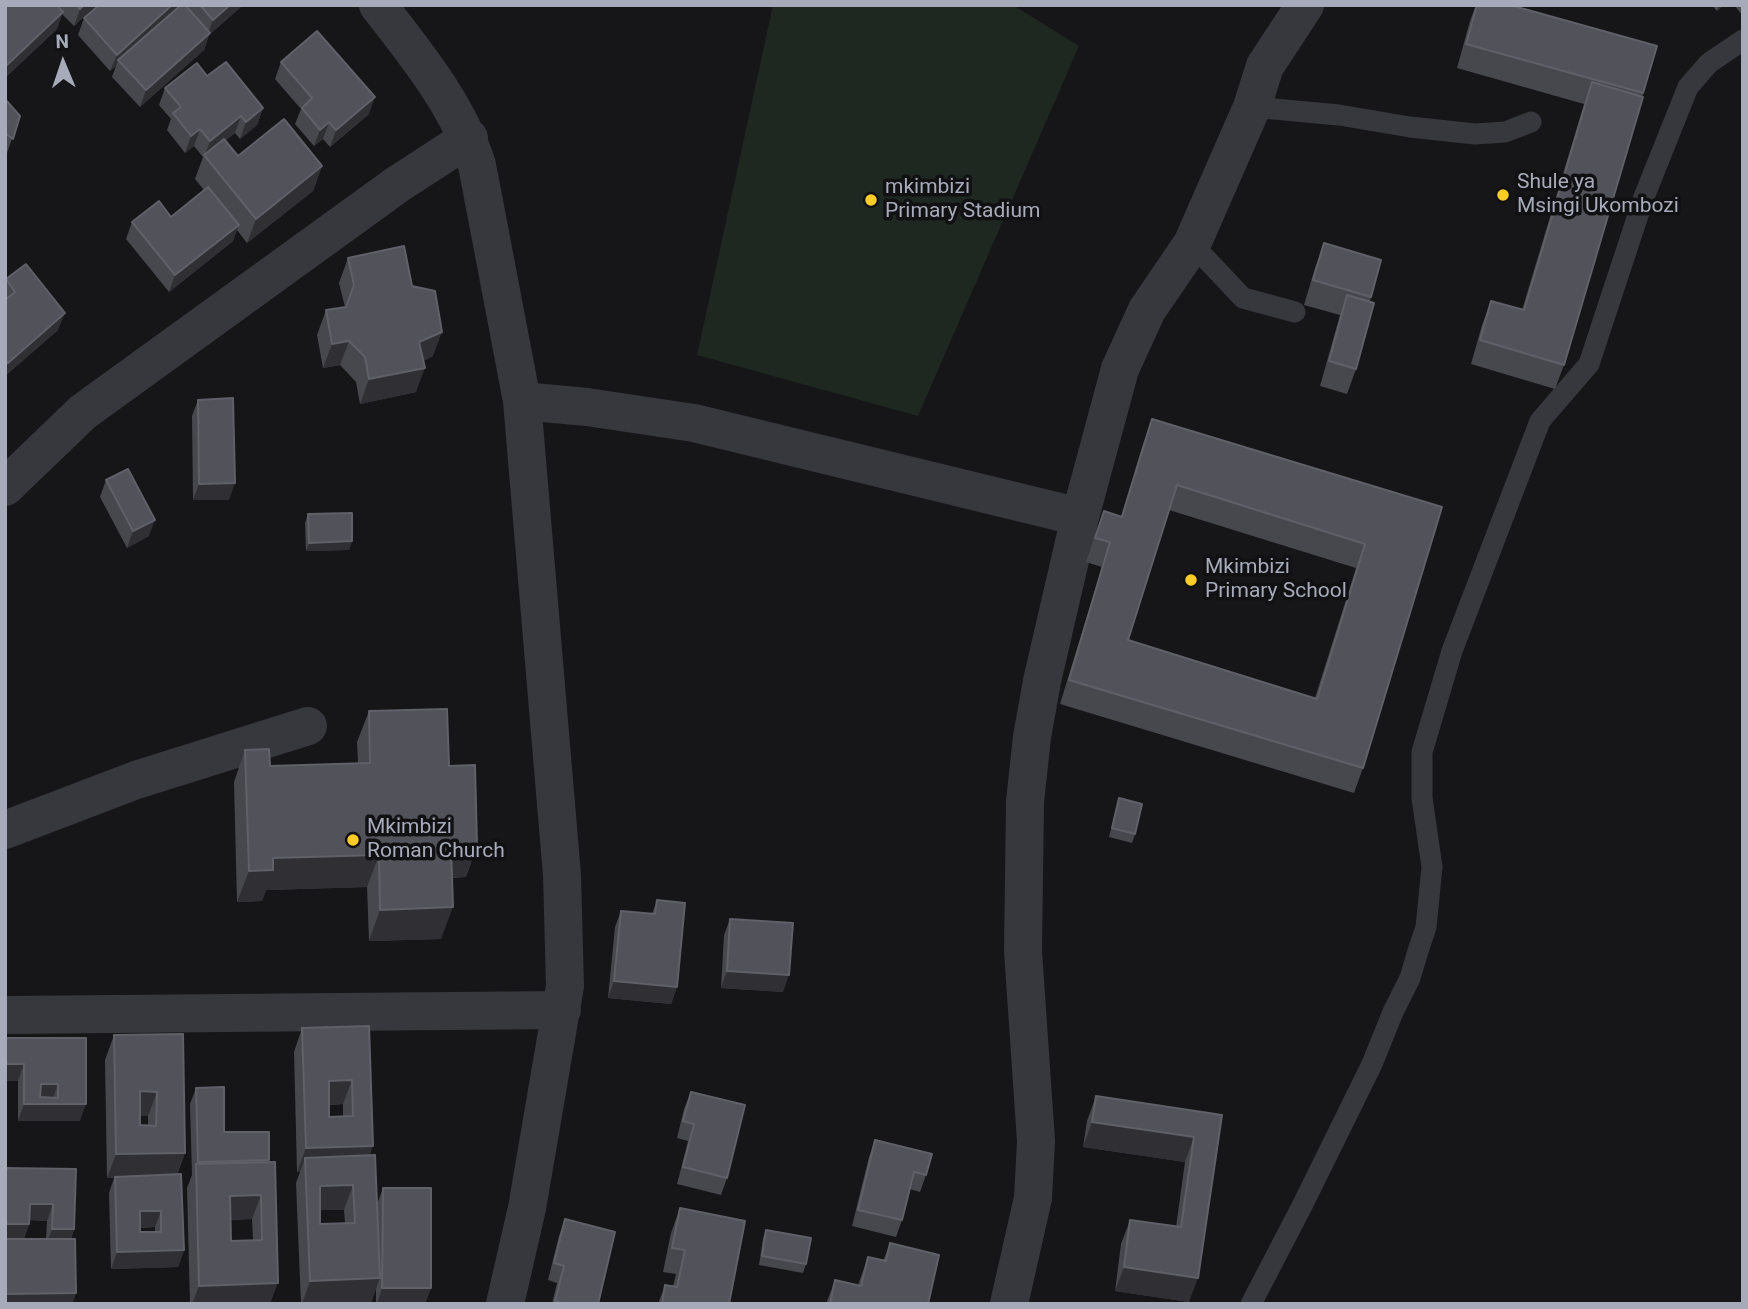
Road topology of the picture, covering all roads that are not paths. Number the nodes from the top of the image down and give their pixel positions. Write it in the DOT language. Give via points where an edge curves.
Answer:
graph roads {
  1 [pos="377,5"];
  2 [pos="1304,5"];
  3 [pos="1743,40"];
  4 [pos="1252,107"];
  5 [pos="1531,122"];
  6 [pos="469,138"];
  7 [pos="1192,244"];
  8 [pos="1295,312"];
  9 [pos="522,401"];
  10 [pos="5,486"];
  11 [pos="1080,517"];
  12 [pos="308,726"];
  13 [pos="5,830"];
  14 [pos="562,1010"];
  15 [pos="5,1016"];
  16 [pos="505,1304"];
  17 [pos="1009,1304"];
  18 [pos="1251,1304"];
  1 -- 6 [label="street"];
  2 -- 4 [label="street" via="1265,66"];
  3 -- 18 [label="lane" via="1709,63 1688,87 1644,197 1589,364 1539,421 1452,651 1422,752 1422,798 1432,867 1419,951 1373,1064"];
  4 -- 5 [label="lane" via="1475,134 1505,132"];
  4 -- 7 [label="street"];
  6 -- 9 [label="street"];
  6 -- 10 [label="street" via="114,388"];
  7 -- 8 [label="lane" via="1243,298"];
  7 -- 11 [label="street" via="1147,310 1120,369"];
  9 -- 11 [label="street" via="694,423"];
  9 -- 14 [label="street" via="562,875"];
  11 -- 17 [label="street" via="1042,681 1026,802 1023,951 1036,1141 1033,1198"];
  12 -- 13 [label="street" via="136,780"];
  14 -- 15 [label="street"];
  14 -- 16 [label="street"];
}
